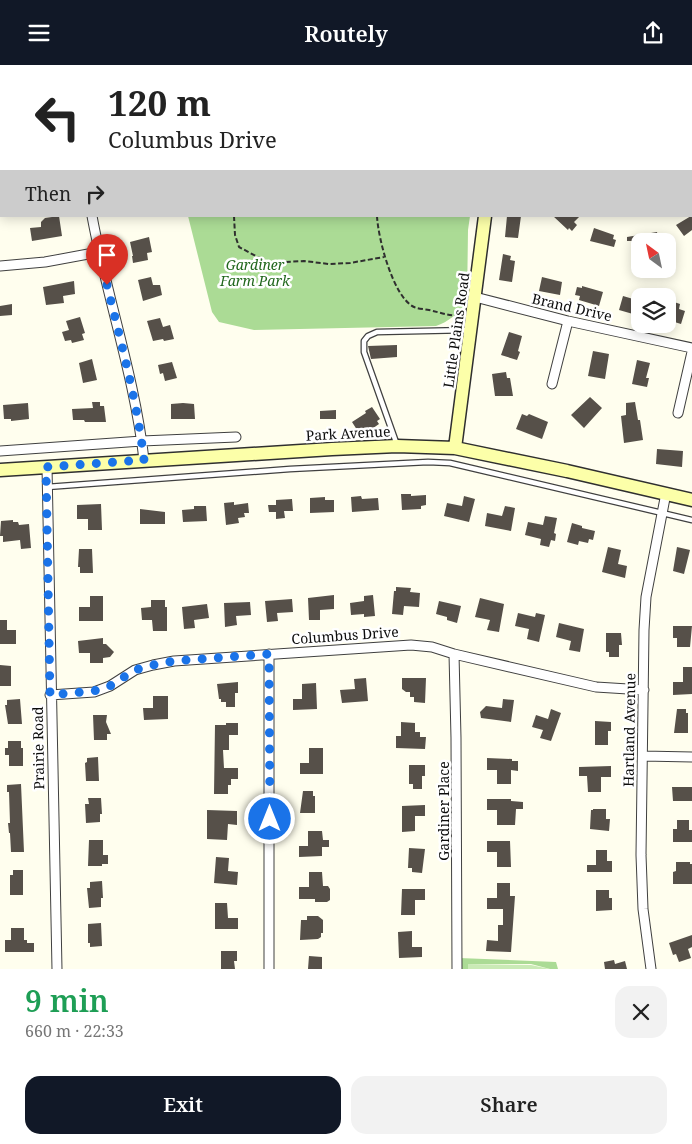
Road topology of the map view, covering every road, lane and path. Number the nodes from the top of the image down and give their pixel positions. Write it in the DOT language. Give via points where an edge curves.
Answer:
graph roads {
  1 [pos="92,217"];
  2 [pos="234,217"];
  3 [pos="377,217"];
  4 [pos="485,217"];
  5 [pos="99,252"];
  6 [pos="384,257"];
  7 [pos="0,266"];
  8 [pos="475,297"];
  9 [pos="473,315"];
  10 [pos="568,321"];
  11 [pos="471,329"];
  12 [pos="692,348"];
  13 [pos="692,352"];
  14 [pos="552,384"];
  15 [pos="678,413"];
  16 [pos="236,437"];
  17 [pos="142,441"];
  18 [pos="397,446"];
  19 [pos="455,448"];
  20 [pos="0,451"];
  21 [pos="144,460"];
  22 [pos="46,467"];
  23 [pos="0,470"];
  24 [pos="47,487"];
  25 [pos="666,493"];
  26 [pos="692,500"];
  27 [pos="662,513"];
  28 [pos="692,519"];
  29 [pos="269,654"];
  30 [pos="454,654"];
  31 [pos="644,690"];
  32 [pos="50,695"];
  33 [pos="643,757"];
  34 [pos="692,757"];
  35 [pos="57,969"];
  36 [pos="269,969"];
  37 [pos="457,969"];
  38 [pos="651,969"];
  1 -- 5 [label="street"];
  2 -- 6 [label="path" via="239,247 269,263 350,263"];
  3 -- 6 [label="path"];
  4 -- 8 [label="main road, Little Plains Road"];
  5 -- 7 [label="street"];
  5 -- 17 [label="street"];
  6 -- 9 [label="path" via="403,299 414,307 448,316"];
  8 -- 9 [label="main road, Little Plains Road"];
  8 -- 10 [label="street, Brand Drive"];
  9 -- 11 [label="main road, Little Plains Road"];
  10 -- 12 [label="street, Brand Drive"];
  10 -- 14 [label="street"];
  11 -- 18 [label="lane" via="377,332 364,341 364,352"];
  11 -- 19 [label="main road, Little Plains Road"];
  13 -- 15 [label="street"];
  16 -- 17 [label="street"];
  17 -- 20 [label="street"];
  17 -- 21 [label="street"];
  18 -- 19 [label="main road, Park Avenue"];
  18 -- 21 [label="main road, Park Avenue"];
  19 -- 25 [label="main road, Park Avenue"];
  21 -- 22 [label="main road, Park Avenue"];
  22 -- 23 [label="main road, Park Avenue"];
  22 -- 24 [label="street, Prairie Road"];
  24 -- 27 [label="lane" via="428,462 450,463"];
  24 -- 32 [label="street, Prairie Road"];
  25 -- 26 [label="main road, Park Avenue"];
  25 -- 27 [label="street, Hartland Avenue"];
  27 -- 28 [label="lane"];
  27 -- 31 [label="street, Hartland Avenue" via="646,597"];
  29 -- 30 [label="street, Columbus Drive" via="411,645"];
  29 -- 32 [label="street, Columbus Drive" via="174,661 135,670 110,686 94,691"];
  29 -- 36 [label="street"];
  30 -- 31 [label="street, Columbus Drive" via="596,687"];
  30 -- 37 [label="street, Gardiner Place"];
  31 -- 33 [label="street, Hartland Avenue"];
  32 -- 35 [label="street, Prairie Road"];
  33 -- 34 [label="street"];
  33 -- 38 [label="street, Hartland Avenue" via="642,882"];
}
